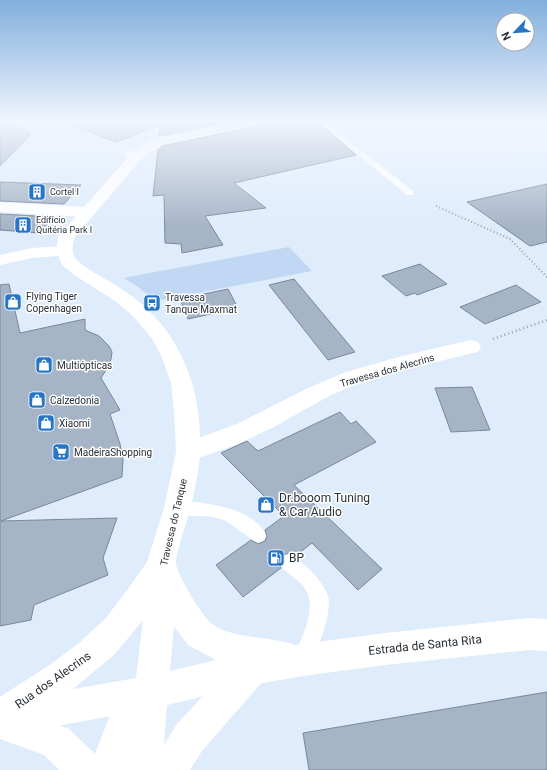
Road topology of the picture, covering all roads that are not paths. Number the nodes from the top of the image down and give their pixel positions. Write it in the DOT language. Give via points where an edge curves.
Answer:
graph roads {
  1 [pos="130,156"];
  2 [pos="364,156"];
  3 [pos="410,193"];
  4 [pos="0,207"];
  5 [pos="86,212"];
  6 [pos="64,251"];
  7 [pos="0,260"];
  8 [pos="472,347"];
  9 [pos="188,452"];
  10 [pos="177,508"];
  11 [pos="258,535"];
  12 [pos="288,562"];
  13 [pos="162,565"];
  14 [pos="547,635"];
  15 [pos="303,660"];
  16 [pos="251,669"];
  17 [pos="151,692"];
  18 [pos="0,719"];
  19 [pos="86,770"];
  20 [pos="108,770"];
  21 [pos="143,770"];
  22 [pos="169,770"];
  1 -- 5 [label="street"];
  2 -- 3 [label="lane"];
  4 -- 5 [label="street"];
  5 -- 6 [label="street" via="66,237"];
  6 -- 7 [label="street" via="32,253"];
  6 -- 9 [label="street, Travessa do Tanque" via="68,261 122,297 140,312 160,336 182,383"];
  8 -- 9 [label="street, Travessa dos Alecrins" via="379,370 335,384 253,427"];
  9 -- 10 [label="street, Travessa do Tanque"];
  10 -- 11 [label="lane" via="200,508 230,514"];
  10 -- 13 [label="street, Travessa do Tanque"];
  12 -- 15 [label="lane" via="310,581 320,600 316,625"];
  13 -- 15 [label="street, Estrada de Santa Rita" via="182,612 199,634 222,647"];
  13 -- 17 [label="street, Travessa do Tanque"];
  13 -- 18 [label="street, Rua dos Alecrins" via="135,608 115,631 80,664"];
  14 -- 15 [label="street, Estrada de Santa Rita" via="529,634"];
  15 -- 16 [label="street, Estrada de Santa Rita"];
  16 -- 17 [label="street, Estrada de Santa Rita"];
  16 -- 22 [label="street" via="189,738"];
  17 -- 18 [label="street, Rua dos Alecrins"];
  17 -- 20 [label="street" via="125,719"];
  17 -- 21 [label="street, Travessa do Tanque"];
  18 -- 19 [label="street" via="56,742"];
}
